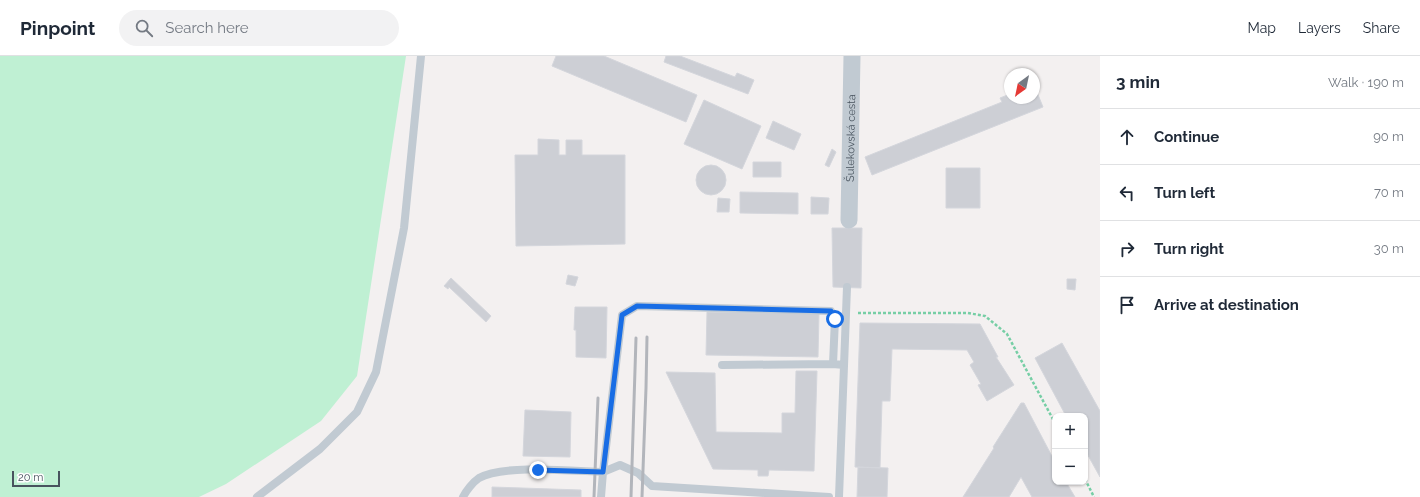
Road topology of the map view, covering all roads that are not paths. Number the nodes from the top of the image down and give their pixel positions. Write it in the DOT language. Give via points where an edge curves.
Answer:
graph roads {
  1 [pos="421,56"];
  2 [pos="852,56"];
  3 [pos="849,224"];
  4 [pos="847,287"];
  5 [pos="833,364"];
  6 [pos="722,365"];
  7 [pos="844,365"];
  8 [pos="603,472"];
  9 [pos="257,497"];
  10 [pos="463,497"];
  11 [pos="601,497"];
  12 [pos="829,497"];
  13 [pos="839,497"];
  1 -- 9 [label="lane" via="404,228 376,372 357,412 320,449"];
  2 -- 3 [label="street, Šulekovská cesta"];
  4 -- 7 [label="lane"];
  5 -- 6 [label="lane"];
  5 -- 7 [label="lane"];
  5 -- 8 [label="lane" via="835,319 831,311 637,306 622,315"];
  7 -- 13 [label="lane"];
  8 -- 10 [label="lane" via="498,472 478,479"];
  8 -- 11 [label="lane"];
  8 -- 12 [label="lane" via="620,465 638,473 652,486"];
}
